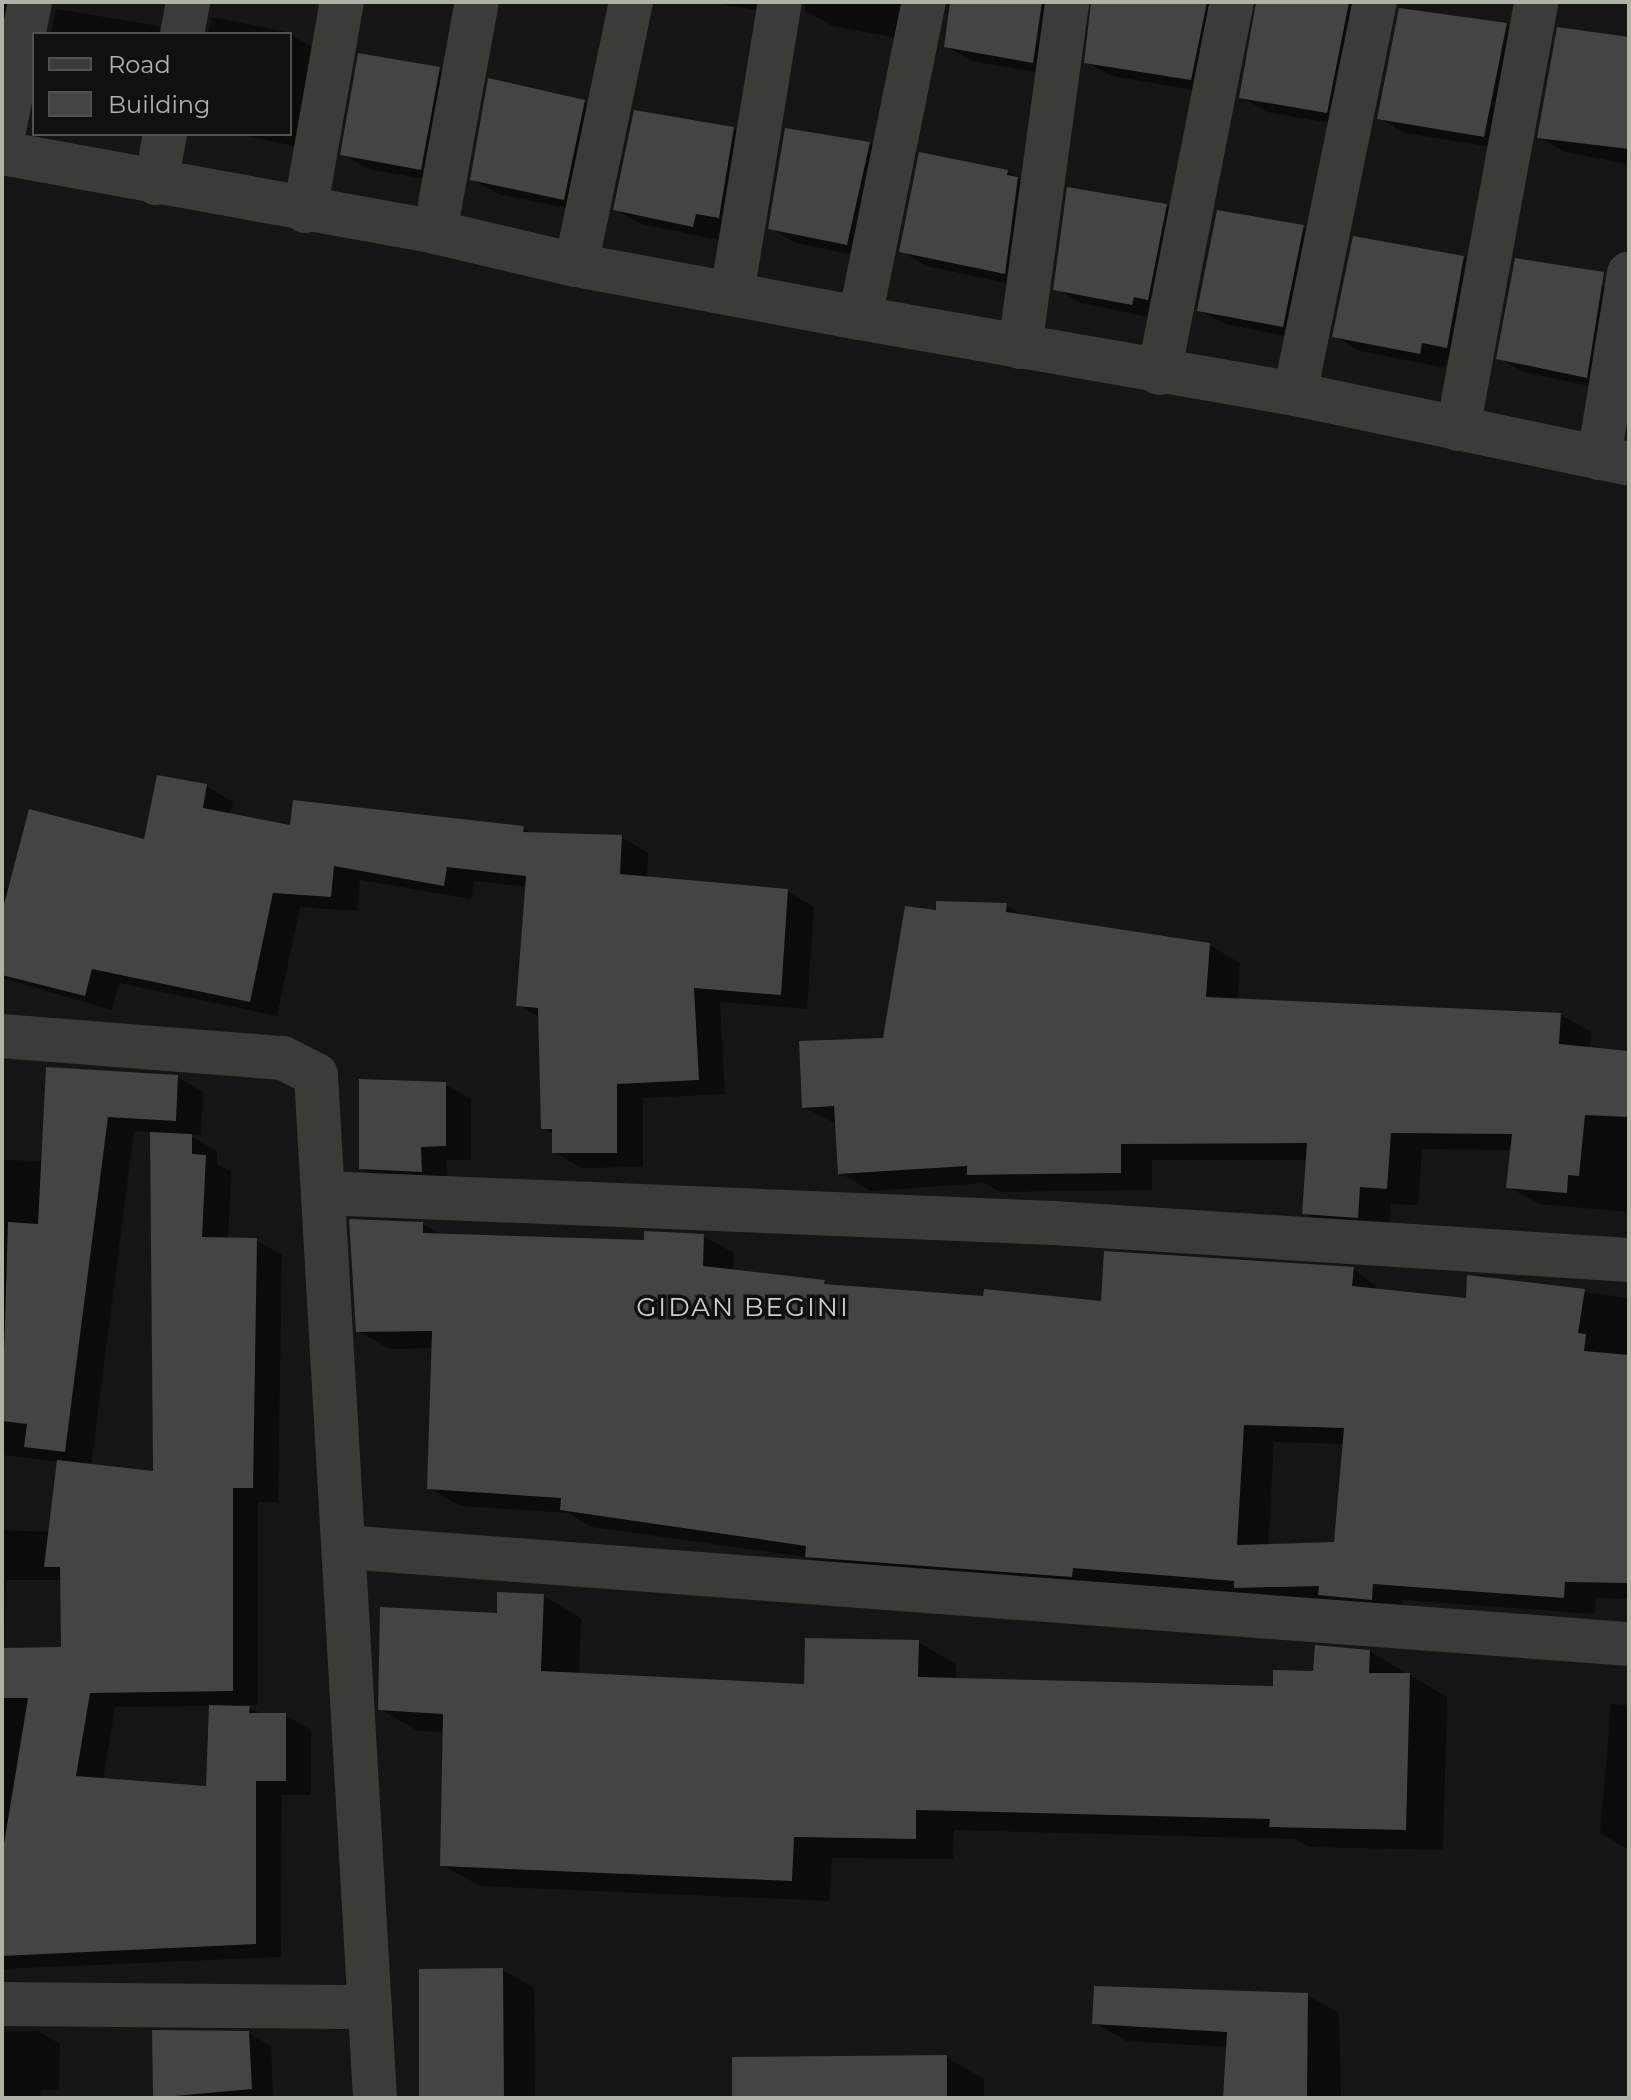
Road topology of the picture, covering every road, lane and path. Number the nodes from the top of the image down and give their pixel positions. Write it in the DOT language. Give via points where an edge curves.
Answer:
graph roads {
  1 [pos="30,2"];
  2 [pos="188,2"];
  3 [pos="342,2"];
  4 [pos="477,2"];
  5 [pos="631,2"];
  6 [pos="780,2"];
  7 [pos="924,2"];
  8 [pos="1067,2"];
  9 [pos="1232,2"];
  10 [pos="1375,2"];
  11 [pos="1536,2"];
  12 [pos="182,32"];
  13 [pos="165,136"];
  14 [pos="2,140"];
  15 [pos="2,153"];
  16 [pos="156,183"];
  17 [pos="305,211"];
  18 [pos="435,232"];
  19 [pos="576,265"];
  20 [pos="1629,273"];
  21 [pos="732,294"];
  22 [pos="860,318"];
  23 [pos="1020,347"];
  24 [pos="1159,373"];
  25 [pos="1295,394"];
  26 [pos="1458,429"];
  27 [pos="1614,461"];
  28 [pos="2,1036"];
  29 [pos="323,1193"];
  30 [pos="1629,1260"];
  31 [pos="344,1547"];
  32 [pos="1629,1644"];
  33 [pos="2,2004"];
  34 [pos="370,2007"];
  35 [pos="375,2098"];
  1 -- 14 [label="street"];
  2 -- 12 [label="street"];
  3 -- 17 [label="street"];
  4 -- 18 [label="street"];
  5 -- 19 [label="street"];
  6 -- 21 [label="street"];
  7 -- 22 [label="street"];
  8 -- 23 [label="street"];
  9 -- 24 [label="street"];
  10 -- 25 [label="street"];
  11 -- 26 [label="street"];
  13 -- 16 [label="street"];
  15 -- 16 [label="street"];
  16 -- 17 [label="street"];
  17 -- 18 [label="street"];
  18 -- 19 [label="street"];
  19 -- 21 [label="street"];
  20 -- 27 [label="street"];
  21 -- 22 [label="street"];
  22 -- 23 [label="street"];
  23 -- 24 [label="street"];
  24 -- 25 [label="street"];
  25 -- 26 [label="street"];
  26 -- 27 [label="street"];
  28 -- 29 [label="street" via="283,1058 316,1075"];
  29 -- 30 [label="street" via="1054,1223"];
  29 -- 31 [label="street"];
  31 -- 32 [label="street"];
  31 -- 34 [label="street"];
  33 -- 34 [label="street"];
  34 -- 35 [label="street"];
}
